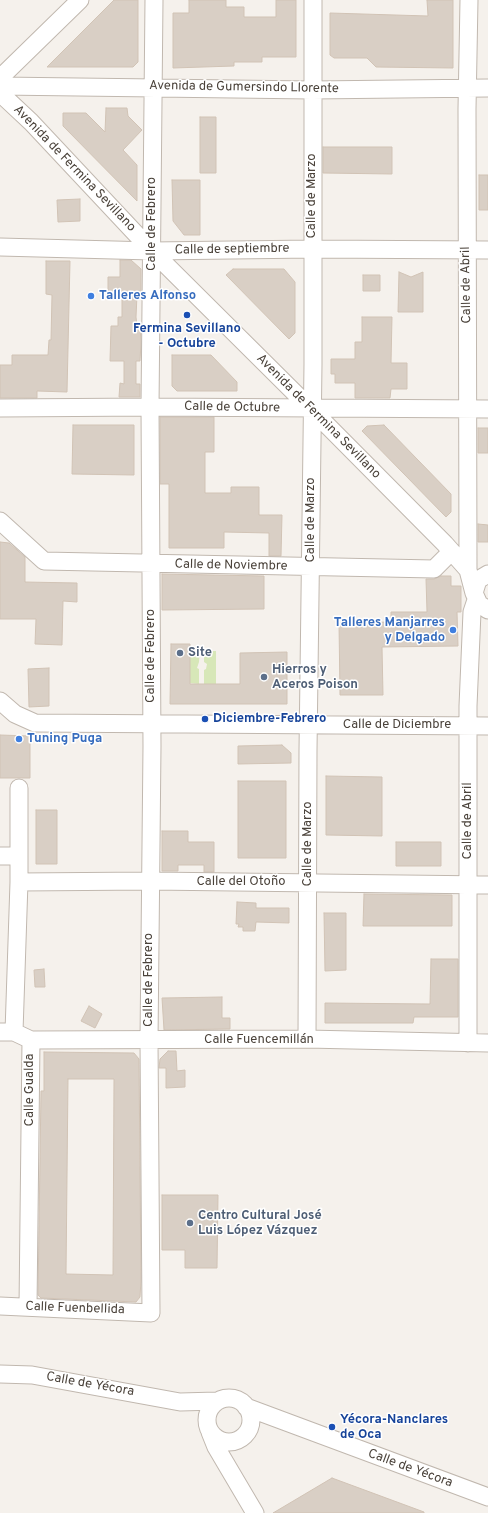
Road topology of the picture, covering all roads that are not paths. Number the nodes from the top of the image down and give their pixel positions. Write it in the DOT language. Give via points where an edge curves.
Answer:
graph roads {
  1 [pos="80,0"];
  2 [pos="154,0"];
  3 [pos="313,0"];
  4 [pos="469,0"];
  5 [pos="0,78"];
  6 [pos="0,86"];
  7 [pos="153,86"];
  8 [pos="467,88"];
  9 [pos="488,88"];
  10 [pos="312,90"];
  11 [pos="0,93"];
  12 [pos="0,247"];
  13 [pos="312,249"];
  14 [pos="467,249"];
  15 [pos="488,250"];
  16 [pos="152,251"];
  17 [pos="150,407"];
  18 [pos="0,408"];
  19 [pos="312,409"];
  20 [pos="488,409"];
  21 [pos="469,410"];
  22 [pos="0,521"];
  23 [pos="7,534"];
  24 [pos="451,552"];
  25 [pos="150,564"];
  26 [pos="311,568"];
  27 [pos="468,570"];
  28 [pos="488,573"];
  29 [pos="479,601"];
  30 [pos="0,701"];
  31 [pos="309,724"];
  32 [pos="151,725"];
  33 [pos="468,726"];
  34 [pos="488,726"];
  35 [pos="18,788"];
  36 [pos="0,856"];
  37 [pos="19,856"];
  38 [pos="150,881"];
  39 [pos="19,882"];
  40 [pos="308,882"];
  41 [pos="469,885"];
  42 [pos="488,885"];
  43 [pos="7,1032"];
  44 [pos="307,1039"];
  45 [pos="31,1040"];
  46 [pos="149,1041"];
  47 [pos="468,1042"];
  48 [pos="488,1043"];
  49 [pos="0,1306"];
  50 [pos="28,1307"];
  51 [pos="151,1313"];
  52 [pos="0,1374"];
  53 [pos="218,1401"];
  54 [pos="180,1402"];
  55 [pos="246,1407"];
  56 [pos="287,1423"];
  57 [pos="209,1427"];
  58 [pos="247,1431"];
  59 [pos="232,1441"];
  60 [pos="234,1477"];
  61 [pos="488,1497"];
  62 [pos="255,1513"];
  1 -- 5 [label="street"];
  2 -- 7 [label="street, Calle de Febrero"];
  3 -- 10 [label="street, Calle de Marzo"];
  4 -- 8 [label="street, Calle de Abril"];
  6 -- 7 [label="street, Avenida de Gumersindo Llorente"];
  7 -- 10 [label="street, Avenida de Gumersindo Llorente"];
  7 -- 16 [label="street, Calle de Febrero"];
  8 -- 9 [label="street, Avenida de Gumersindo Llorente"];
  8 -- 10 [label="street, Avenida de Gumersindo Llorente"];
  8 -- 14 [label="street, Calle de Abril"];
  10 -- 13 [label="street, Calle de Marzo"];
  11 -- 16 [label="street, Avenida de Fermina Sevillano" via="31,122"];
  12 -- 16 [label="street, Calle de septiembre"];
  13 -- 14 [label="street, Calle de septiembre"];
  13 -- 16 [label="street, Calle de septiembre"];
  13 -- 19 [label="street, Calle de Marzo"];
  14 -- 15 [label="street, Calle de septiembre"];
  14 -- 21 [label="street, Calle de Abril"];
  16 -- 17 [label="street, Calle de Febrero"];
  16 -- 19 [label="street, Avenida de Fermina Sevillano"];
  17 -- 18 [label="street, Calle de Octubre"];
  17 -- 19 [label="street, Calle de Octubre"];
  17 -- 25 [label="street, Calle de Febrero"];
  19 -- 21 [label="street, Calle de Octubre"];
  19 -- 24 [label="street, Avenida de Fermina Sevillano"];
  19 -- 26 [label="street, Calle de Marzo"];
  20 -- 21 [label="street, Calle de Octubre"];
  21 -- 27 [label="street, Calle de Abril"];
  22 -- 23 [label="street, Calle de Noviembre"];
  23 -- 25 [label="street, Calle de Noviembre" via="44,561"];
  24 -- 26 [label="street, Calle de Noviembre" via="434,569"];
  24 -- 27 [label="street, Avenida de Fermina Sevillano"];
  25 -- 26 [label="street, Calle de Noviembre"];
  25 -- 32 [label="street, Calle de Febrero"];
  26 -- 31 [label="street, Calle de Marzo"];
  27 -- 28 [label="street"];
  27 -- 29 [label="street, Avenida de Fermina Sevillano"];
  28 -- 29 [label="street" via="478,580"];
  29 -- 33 [label="street, Calle de Abril" via="472,612"];
  30 -- 32 [label="street, Calle de Diciembre" via="15,714 35,723"];
  31 -- 32 [label="street, Calle de Diciembre"];
  31 -- 33 [label="street, Calle de Diciembre"];
  31 -- 40 [label="street, Calle de Marzo"];
  32 -- 38 [label="street, Calle de Febrero"];
  33 -- 34 [label="street, Calle de Diciembre"];
  33 -- 41 [label="street, Calle de Abril"];
  35 -- 37 [label="street, Calle Gualda"];
  36 -- 37 [label="street"];
  37 -- 39 [label="street, Calle Gualda"];
  38 -- 39 [label="street, Calle del Otoño"];
  38 -- 40 [label="street, Calle del Otoño"];
  38 -- 46 [label="street, Calle de Febrero"];
  39 -- 43 [label="street, Calle Gualda"];
  40 -- 41 [label="street, Calle del Otoño"];
  40 -- 44 [label="street, Calle de Marzo"];
  41 -- 42 [label="street, Calle del Otoño"];
  41 -- 47 [label="street, Calle de Abril"];
  43 -- 45 [label="street, Calle Gualda"];
  44 -- 46 [label="street, Calle Fuencemillán"];
  44 -- 47 [label="street, Calle Fuencemillán"];
  45 -- 46 [label="street, Calle Fuencemillán"];
  45 -- 50 [label="street, Calle Gualda"];
  46 -- 51 [label="street, Calle de Febrero"];
  47 -- 48 [label="street, Calle Fuencemillán"];
  49 -- 50 [label="street, Calle Fuenbellida"];
  50 -- 51 [label="street, Calle Fuenbellida"];
  52 -- 54 [label="street, Calle de Yécora" via="32,1375"];
  53 -- 54 [label="street, Calle de Yécora"];
  53 -- 55 [label="street" via="225,1398 234,1399"];
  53 -- 57 [label="street" via="210,1410"];
  54 -- 57 [label="street, Calle de Yécora"];
  55 -- 56 [label="street, Calle de Yécora"];
  55 -- 58 [label="street" via="250,1413"];
  56 -- 58 [label="street, Calle de Yécora"];
  56 -- 61 [label="street, Calle de Yécora"];
  57 -- 59 [label="street" via="216,1438"];
  57 -- 60 [label="street" via="216,1447"];
  58 -- 59 [label="street" via="241,1438"];
  59 -- 60 [label="street"];
  60 -- 62 [label="street"];
}
